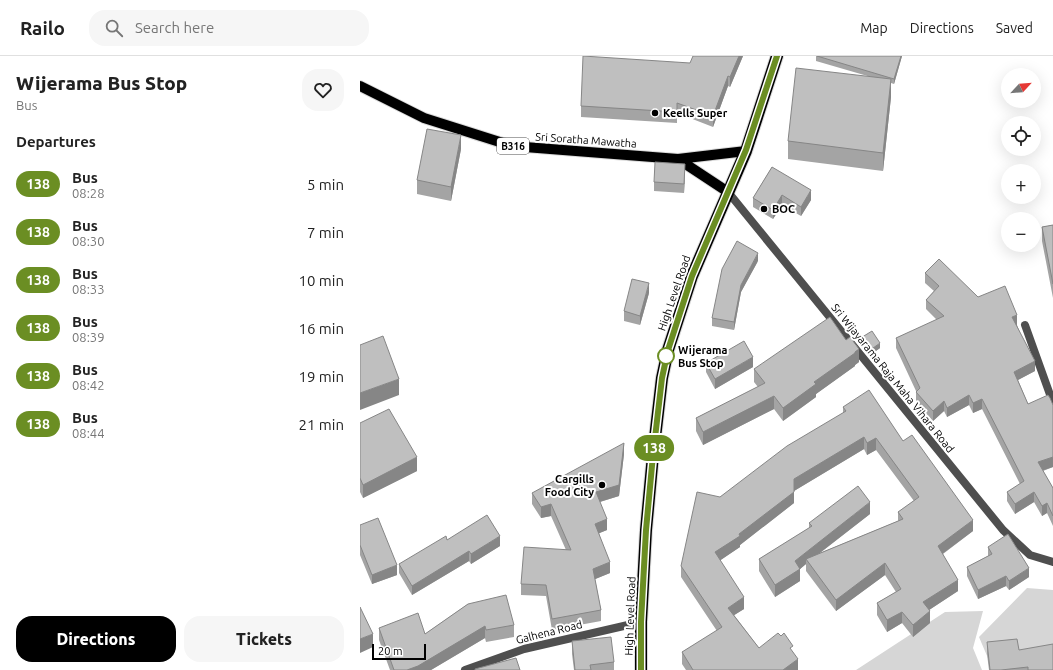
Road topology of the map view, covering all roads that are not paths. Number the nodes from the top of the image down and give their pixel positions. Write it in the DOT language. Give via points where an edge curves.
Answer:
graph roads {
  1 [pos="777,56"];
  2 [pos="360,86"];
  3 [pos="746,150"];
  4 [pos="678,159"];
  5 [pos="728,192"];
  6 [pos="1025,325"];
  7 [pos="1053,403"];
  8 [pos="1053,562"];
  9 [pos="641,622"];
  10 [pos="465,670"];
  11 [pos="641,670"];
  1 -- 3 [label="highway, High Level Road"];
  2 -- 4 [label="main road, Sri Soratha Mawatha / B316" via="424,118 512,146"];
  3 -- 4 [label="main road, Sri Soratha Mawatha / B316"];
  3 -- 5 [label="highway, High Level Road"];
  4 -- 5 [label="main road, Sri Soratha Mawatha / B316"];
  5 -- 8 [label="street, Sri Wijayarama Raja Maha Vihara Road" via="1003,530 1030,555"];
  5 -- 9 [label="highway, High Level Road" via="692,276 668,350 662,378 653,455"];
  6 -- 7 [label="street"];
  9 -- 10 [label="street, Galhena Road" via="524,649"];
  9 -- 11 [label="highway, High Level Road"];
}
